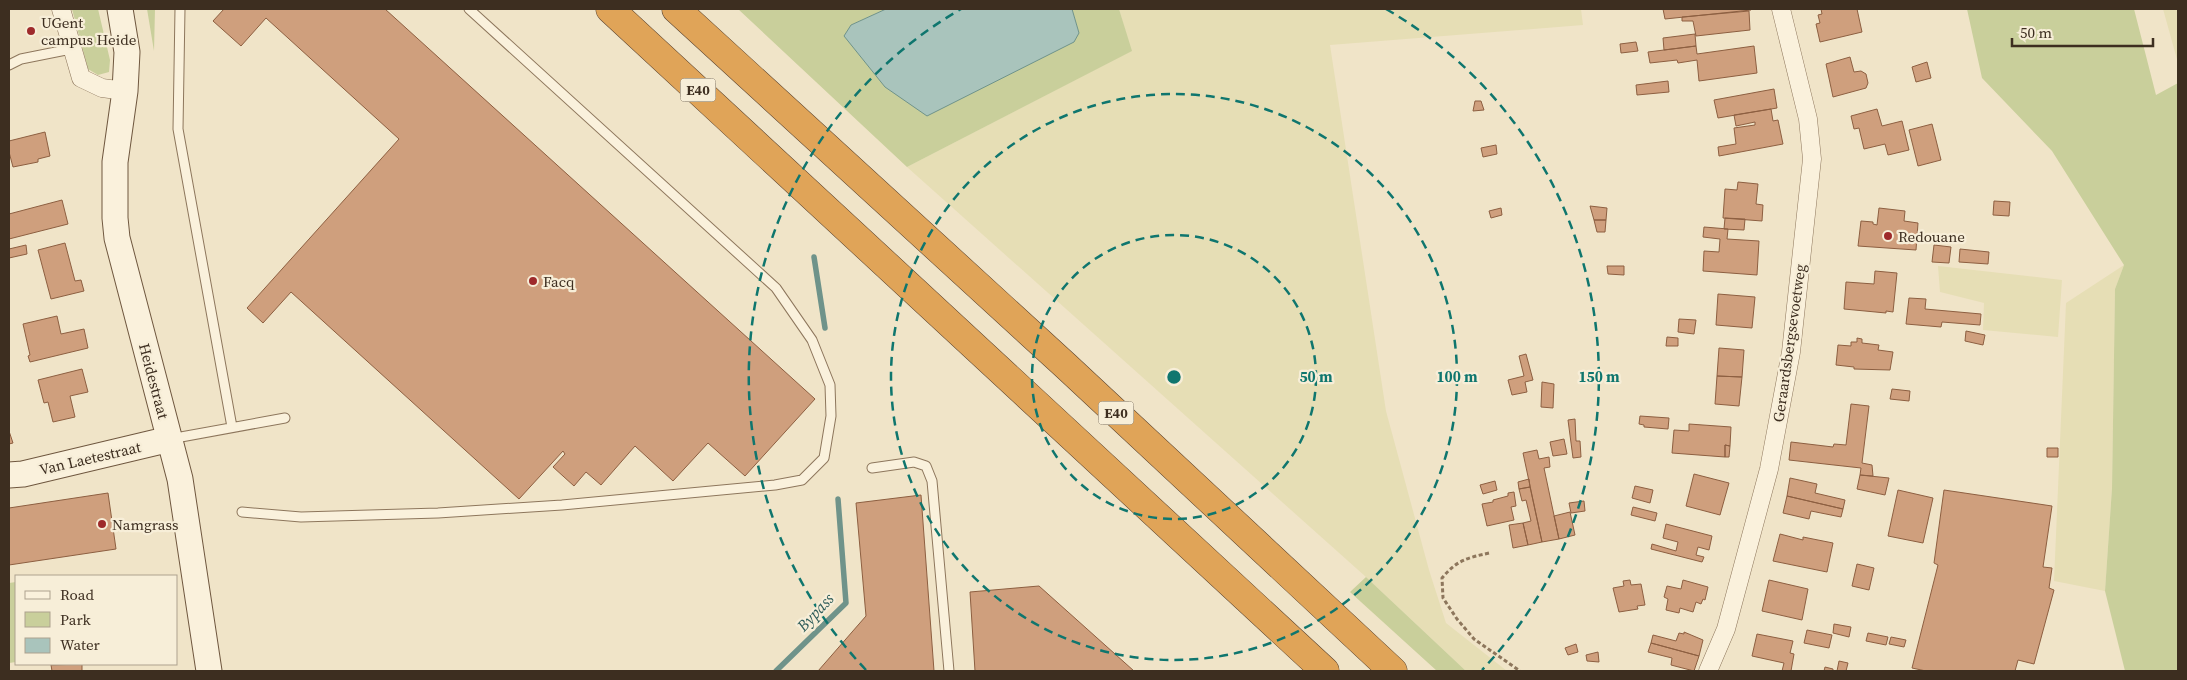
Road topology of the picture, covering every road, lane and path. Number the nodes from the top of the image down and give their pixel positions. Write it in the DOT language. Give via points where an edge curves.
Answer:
graph roads {
  1 [pos="60,9"];
  2 [pos="120,9"];
  3 [pos="180,9"];
  4 [pos="469,9"];
  5 [pos="610,9"];
  6 [pos="676,9"];
  7 [pos="1781,9"];
  8 [pos="71,49"];
  9 [pos="9,64"];
  10 [pos="125,91"];
  11 [pos="285,418"];
  12 [pos="232,427"];
  13 [pos="170,439"];
  14 [pos="872,468"];
  15 [pos="9,475"];
  16 [pos="242,512"];
  17 [pos="1489,553"];
  18 [pos="209,671"];
  19 [pos="949,671"];
  20 [pos="1325,671"];
  21 [pos="1393,671"];
  22 [pos="1520,671"];
  23 [pos="1708,671"];
  1 -- 8 [label="street"];
  2 -- 10 [label="main road, Heidestraat" via="127,52"];
  3 -- 12 [label="lane" via="178,129"];
  4 -- 16 [label="lane" via="776,288 812,340 830,385 831,416 824,458 802,480 775,485 572,504 438,513 301,517"];
  5 -- 20 [label="highway, E40"];
  6 -- 21 [label="highway, E40"];
  7 -- 23 [label="street, Geraardsbergsevoetweg" via="1808,119 1812,159 1791,352 1769,469 1726,629"];
  8 -- 9 [label="lane"];
  8 -- 10 [label="street" via="81,78 102,88"];
  10 -- 13 [label="main road, Heidestraat" via="115,162 117,238"];
  11 -- 12 [label="lane"];
  12 -- 13 [label="lane"];
  13 -- 15 [label="main road, Van Laetestraat"];
  13 -- 18 [label="main road, Heidestraat" via="180,479"];
  14 -- 19 [label="lane" via="914,462 926,466 932,480"];
  17 -- 22 [label="path" via="1463,559 1450,568 1442,578 1443,598 1474,639"];
}
